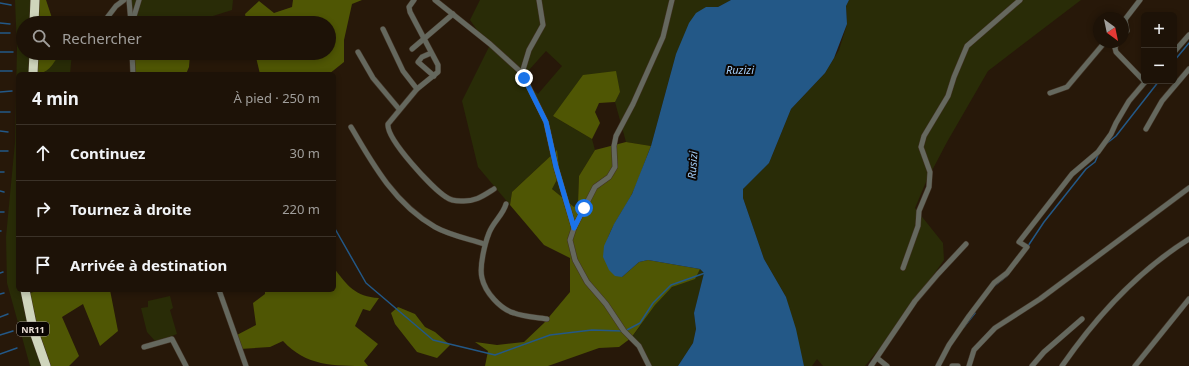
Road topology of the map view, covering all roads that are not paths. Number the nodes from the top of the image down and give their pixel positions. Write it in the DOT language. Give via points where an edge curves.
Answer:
graph roads {
  1 [pos="35,0"];
  2 [pos="124,0"];
  3 [pos="129,0"];
  4 [pos="139,0"];
  5 [pos="414,0"];
  6 [pos="434,0"];
  7 [pos="539,0"];
  8 [pos="672,0"];
  9 [pos="1020,0"];
  10 [pos="1140,0"];
  11 [pos="453,14"];
  12 [pos="1129,14"];
  13 [pos="34,16"];
  14 [pos="108,16"];
  15 [pos="131,16"];
  16 [pos="134,16"];
  17 [pos="383,29"];
  18 [pos="1189,35"];
  19 [pos="424,40"];
  20 [pos="1100,48"];
  21 [pos="1115,48"];
  22 [pos="412,49"];
  23 [pos="1177,49"];
  24 [pos="358,52"];
  25 [pos="431,53"];
  26 [pos="34,60"];
  27 [pos="132,60"];
  28 [pos="1189,69"];
  29 [pos="33,72"];
  30 [pos="133,72"];
  31 [pos="522,73"];
  32 [pos="434,76"];
  33 [pos="1141,78"];
  34 [pos="1143,84"];
  35 [pos="417,89"];
  36 [pos="1050,92"];
  37 [pos="399,109"];
  38 [pos="350,127"];
  39 [pos="1146,129"];
  40 [pos="1189,188"];
  41 [pos="494,189"];
  42 [pos="506,204"];
  43 [pos="574,228"];
  44 [pos="1189,239"];
  45 [pos="484,244"];
  46 [pos="966,244"];
  47 [pos="903,268"];
  48 [pos="25,292"];
  49 [pos="220,292"];
  50 [pos="1189,299"];
  51 [pos="547,319"];
  52 [pos="1082,319"];
  53 [pos="144,347"];
  54 [pos="877,358"];
  55 [pos="46,366"];
  56 [pos="186,366"];
  57 [pos="246,366"];
  58 [pos="649,366"];
  59 [pos="871,366"];
  60 [pos="887,366"];
  61 [pos="938,366"];
  62 [pos="952,366"];
  63 [pos="958,366"];
  64 [pos="969,366"];
  65 [pos="1032,366"];
  66 [pos="1062,366"];
  67 [pos="1135,366"];
  1 -- 13 [label="highway"];
  2 -- 14 [label="street"];
  3 -- 15 [label="street"];
  4 -- 16 [label="street"];
  5 -- 19 [label="street" via="409,9"];
  6 -- 11 [label="street"];
  7 -- 31 [label="street" via="543,26 529,50"];
  8 -- 43 [label="street" via="663,38 616,136 615,167 609,177 595,187"];
  9 -- 47 [label="street" via="967,46 948,96 924,136 921,147 930,172 929,187 919,211 918,226"];
  10 -- 12 [label="street"];
  11 -- 19 [label="street"];
  11 -- 31 [label="street"];
  17 -- 35 [label="street" via="403,71"];
  18 -- 23 [label="street"];
  19 -- 22 [label="street"];
  19 -- 25 [label="street"];
  20 -- 36 [label="street" via="1067,87"];
  21 -- 33 [label="street"];
  24 -- 37 [label="street" via="373,78"];
  25 -- 32 [label="street" via="438,68"];
  25 -- 32 [label="street" via="418,62"];
  26 -- 29 [label="highway"];
  27 -- 30 [label="street"];
  28 -- 39 [label="street" via="1162,101"];
  31 -- 43 [label="street" via="546,122"];
  32 -- 35 [label="street"];
  34 -- 61 [label="street" via="1129,100 1102,146 1072,174 1019,242 1026,247 1015,264 994,283 969,316"];
  35 -- 37 [label="street"];
  37 -- 41 [label="street" via="388,124 389,132 413,166 439,192 452,200 474,202"];
  38 -- 45 [label="street" via="381,178 407,206 435,228"];
  40 -- 64 [label="street" via="1040,299 995,328 974,350"];
  42 -- 45 [label="street" via="504,211 493,222"];
  43 -- 58 [label="street" via="570,240 579,268 624,331 639,346"];
  44 -- 66 [label="street" via="1138,278 1105,312"];
  45 -- 51 [label="street" via="482,278 495,301 513,313"];
  46 -- 54 [label="street" via="915,301"];
  48 -- 55 [label="highway, NR11" via="33,329"];
  49 -- 57 [label="street"];
  50 -- 67 [label="street"];
  52 -- 65 [label="street"];
  53 -- 56 [label="street" via="172,339"];
  54 -- 59 [label="street"];
  54 -- 60 [label="street"];
  62 -- 63 [label="street"];
}
